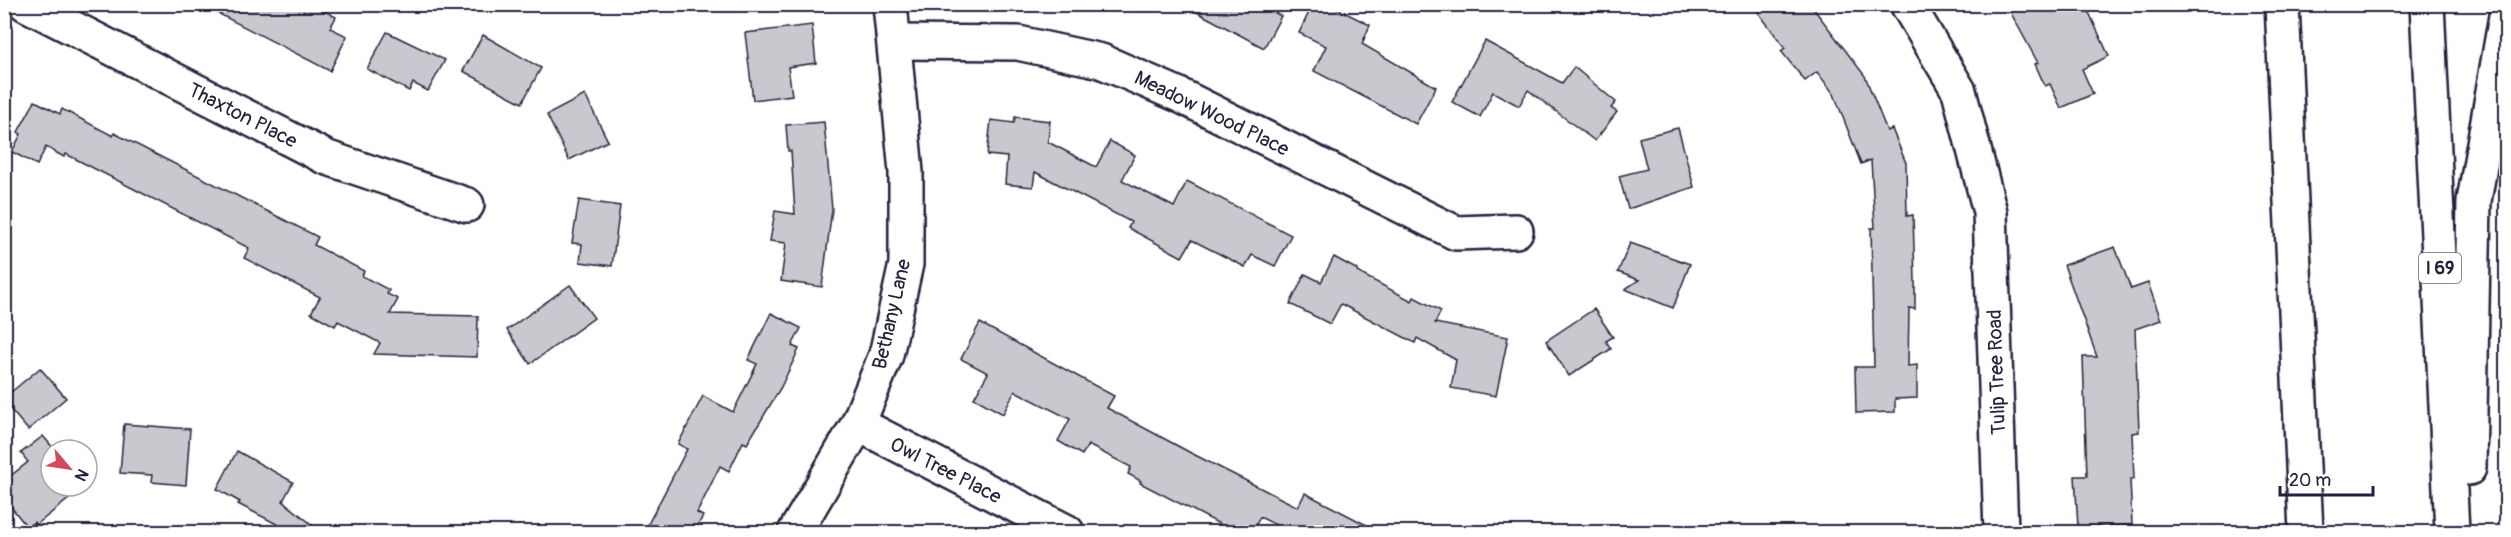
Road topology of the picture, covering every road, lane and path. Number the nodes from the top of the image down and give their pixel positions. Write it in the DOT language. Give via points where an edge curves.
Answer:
graph roads {
  1 [pos="26,4"];
  2 [pos="890,4"];
  3 [pos="1907,4"];
  4 [pos="2282,4"];
  5 [pos="2427,4"];
  6 [pos="2506,16"];
  7 [pos="894,42"];
  8 [pos="467,205"];
  9 [pos="1516,231"];
  10 [pos="858,424"];
  11 [pos="795,532"];
  12 [pos="1067,532"];
  13 [pos="2001,532"];
  14 [pos="2306,532"];
  15 [pos="2452,532"];
  16 [pos="2468,532"];
  1 -- 8 [label="main road, Thaxton Place" via="325,157"];
  2 -- 7 [label="main road, Bethany Lane"];
  3 -- 13 [label="main road, Tulip Tree Road" via="1959,91 1990,212"];
  4 -- 14 [label="main road"];
  5 -- 15 [label="main road, I 69"];
  6 -- 16 [label="main road" via="2474,201"];
  7 -- 9 [label="main road, Meadow Wood Place" via="1018,43 1101,61 1177,94 1456,233"];
  7 -- 10 [label="main road, Bethany Lane" via="906,172 906,264 886,355"];
  10 -- 11 [label="main road, Bethany Lane"];
  10 -- 12 [label="main road, Owl Tree Place"];
}
